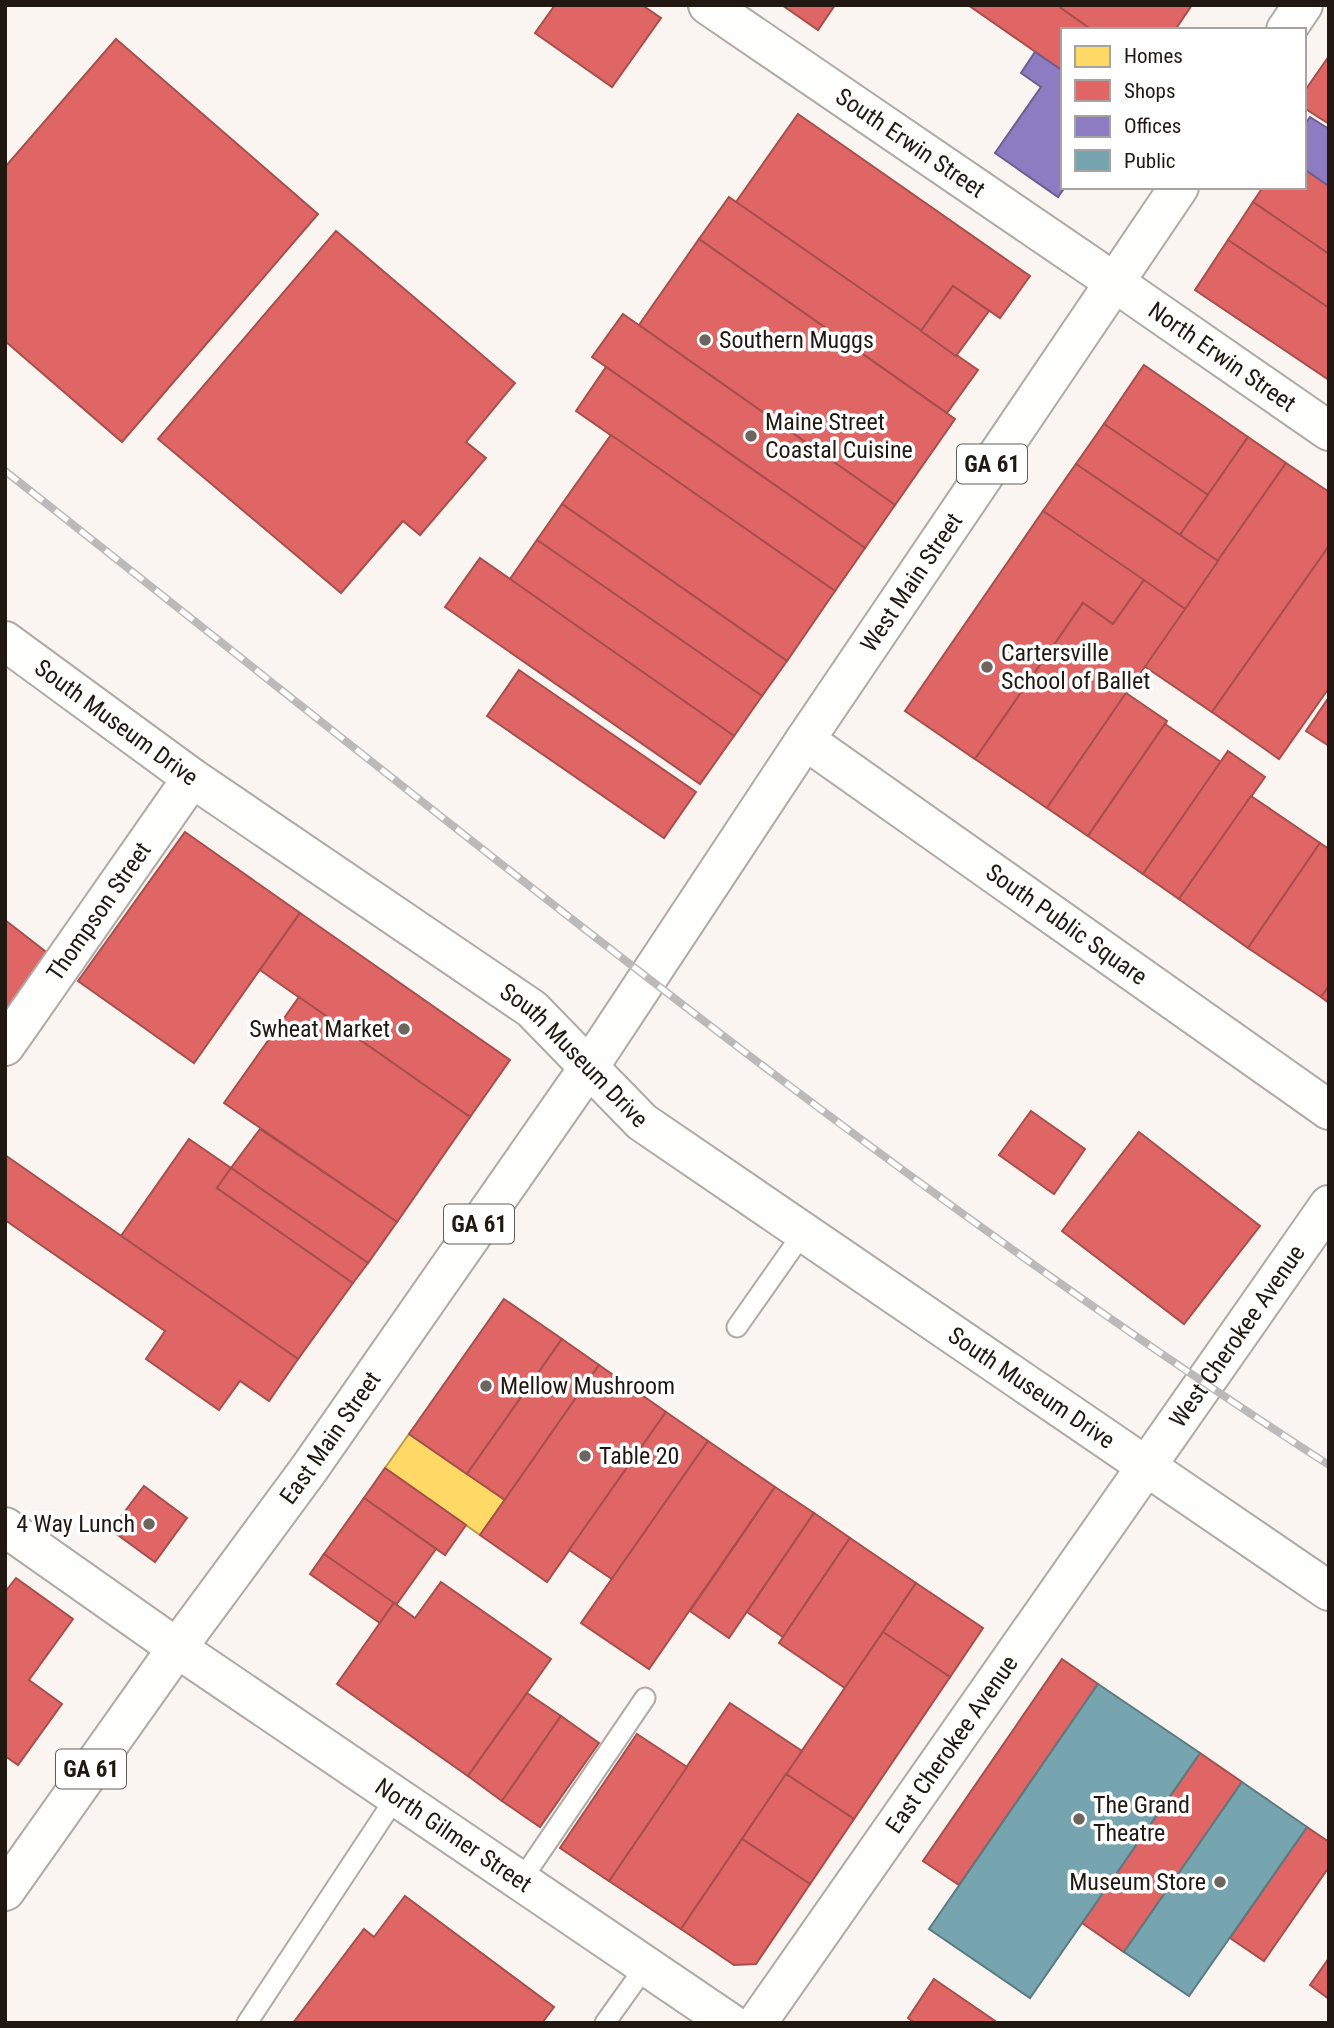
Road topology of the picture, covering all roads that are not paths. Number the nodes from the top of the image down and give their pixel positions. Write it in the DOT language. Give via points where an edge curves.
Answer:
graph roads {
  1 [pos="708,5"];
  2 [pos="1303,5"];
  3 [pos="1287,28"];
  4 [pos="1178,189"];
  5 [pos="1114,282"];
  6 [pos="1329,432"];
  7 [pos="5,641"];
  8 [pos="805,740"];
  9 [pos="192,778"];
  10 [pos="647,977"];
  11 [pos="5,1046"];
  12 [pos="589,1067"];
  13 [pos="1329,1110"];
  14 [pos="1329,1205"];
  15 [pos="803,1233"];
  16 [pos="737,1327"];
  17 [pos="1146,1466"];
  18 [pos="5,1527"];
  19 [pos="1329,1591"];
  20 [pos="177,1648"];
  21 [pos="645,1698"];
  22 [pos="396,1797"];
  23 [pos="520,1882"];
  24 [pos="5,1891"];
  25 [pos="645,1967"];
  26 [pos="247,2023"];
  27 [pos="605,2023"];
  28 [pos="730,2023"];
  29 [pos="757,2023"];
  1 -- 5 [label="street, South Erwin Street"];
  2 -- 3 [label="street"];
  4 -- 5 [label="street, West Main Street / GA 61"];
  5 -- 6 [label="street, North Erwin Street"];
  5 -- 8 [label="street, West Main Street / GA 61"];
  7 -- 9 [label="street, South Museum Drive"];
  8 -- 10 [label="street, West Main Street / GA 61"];
  8 -- 13 [label="street, South Public Square"];
  9 -- 11 [label="street, Thompson Street"];
  9 -- 12 [label="street, South Museum Drive" via="533,1009"];
  10 -- 12 [label="street, East Main Street / GA 61"];
  12 -- 15 [label="street, South Museum Drive" via="642,1122"];
  12 -- 20 [label="street, East Main Street / GA 61" via="309,1469"];
  14 -- 17 [label="street, West Cherokee Avenue"];
  15 -- 16 [label="lane"];
  15 -- 17 [label="street, South Museum Drive"];
  17 -- 19 [label="street, South Museum Drive"];
  17 -- 29 [label="street, East Cherokee Avenue"];
  18 -- 20 [label="street, North Gilmer Street"];
  20 -- 22 [label="street, North Gilmer Street"];
  20 -- 24 [label="street, East Main Street / GA 61"];
  21 -- 23 [label="lane"];
  22 -- 23 [label="street, North Gilmer Street"];
  22 -- 26 [label="lane"];
  23 -- 25 [label="street, North Gilmer Street"];
  25 -- 27 [label="lane"];
  25 -- 28 [label="street, North Gilmer Street"];
}
